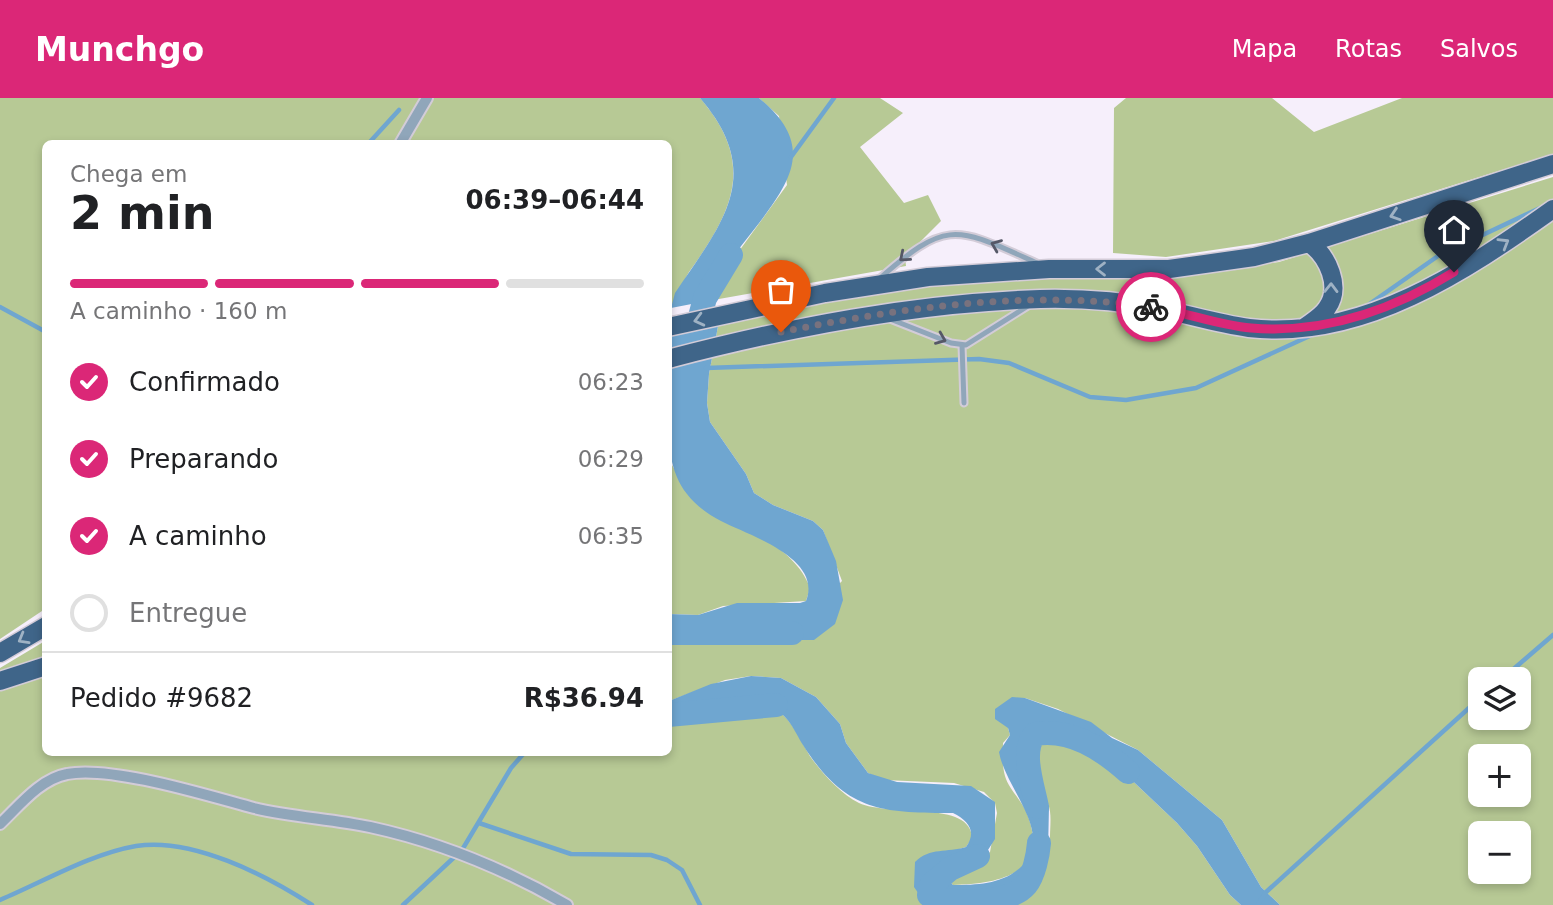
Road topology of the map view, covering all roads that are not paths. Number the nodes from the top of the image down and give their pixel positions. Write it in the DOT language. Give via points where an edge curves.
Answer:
graph roads {
  1 [pos="427,98"];
  2 [pos="402,140"];
  3 [pos="1553,164"];
  4 [pos="1553,209"];
  5 [pos="1309,243"];
  6 [pos="1049,269"];
  7 [pos="873,284"];
  8 [pos="1039,299"];
  9 [pos="877,315"];
  10 [pos="672,326"];
  11 [pos="1303,329"];
  12 [pos="962,345"];
  13 [pos="672,358"];
  14 [pos="964,403"];
  15 [pos="42,628"];
  16 [pos="0,653"];
  17 [pos="42,667"];
  18 [pos="0,681"];
  19 [pos="0,824"];
  20 [pos="566,905"];
  1 -- 2 [label="street"];
  3 -- 5 [label="main road, one-way"];
  11 -- 4 [label="main road, one-way" via="1351,319 1433,285"];
  5 -- 6 [label="main road, one-way" via="1254,257 1169,269"];
  11 -- 5 [label="main road, one-way" via="1328,307 1332,293 1325,257"];
  6 -- 7 [label="main road"];
  6 -- 7 [label="lane, one-way" via="974,236 938,235"];
  7 -- 10 [label="main road, one-way"];
  8 -- 9 [label="main road"];
  8 -- 11 [label="main road" via="1113,302 1250,328"];
  8 -- 12 [label="lane"];
  9 -- 12 [label="lane, one-way"];
  9 -- 13 [label="main road"];
  12 -- 14 [label="lane"];
  15 -- 16 [label="main road, one-way"];
  17 -- 18 [label="main road"];
  19 -- 20 [label="street" via="34,791 57,777 80,772 108,774 262,810 368,827 445,848"];
}
